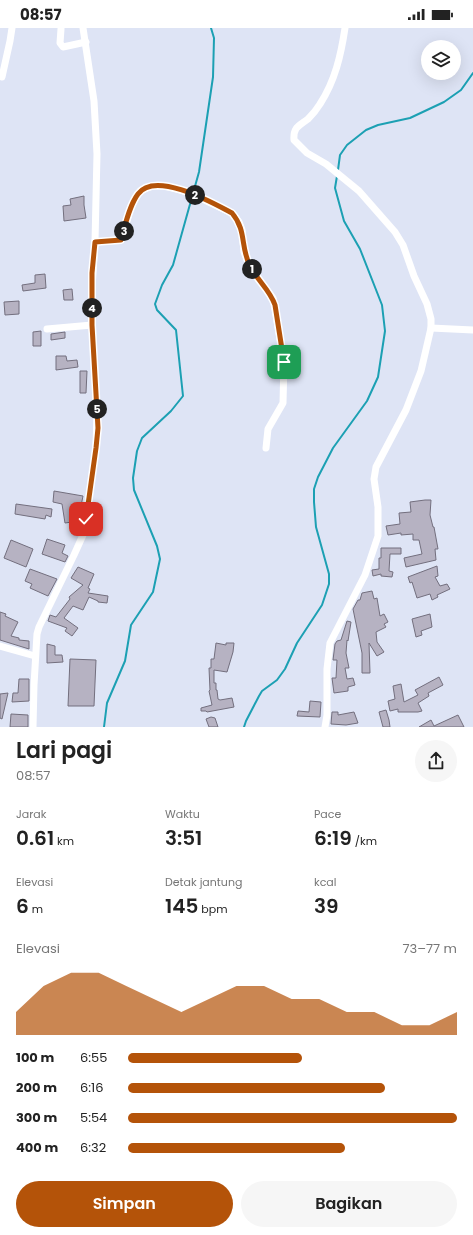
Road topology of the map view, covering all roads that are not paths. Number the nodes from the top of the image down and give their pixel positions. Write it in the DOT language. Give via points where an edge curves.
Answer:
graph roads {
  1 [pos="12,28"];
  2 [pos="83,28"];
  3 [pos="345,28"];
  4 [pos="60,29"];
  5 [pos="86,42"];
  6 [pos="2,77"];
  7 [pos="95,242"];
  8 [pos="92,325"];
  9 [pos="431,328"];
  10 [pos="46,329"];
  11 [pos="473,330"];
  12 [pos="284,362"];
  13 [pos="294,366"];
  14 [pos="266,448"];
  15 [pos="0,646"];
  16 [pos="35,656"];
  17 [pos="34,727"];
  18 [pos="325,727"];
  1 -- 6 [label="street"];
  2 -- 5 [label="street"];
  3 -- 9 [label="street" via="341,54 331,84 320,106 298,126 294,140 307,154 326,164 359,191 395,232 403,244 427,304"];
  4 -- 5 [label="street" via="60,43 63,46"];
  5 -- 7 [label="street" via="94,101 97,154"];
  7 -- 8 [label="street"];
  7 -- 12 [label="street" via="121,240 137,195 152,186 166,186 188,192 232,213 242,230 244,252 250,267 273,298"];
  8 -- 10 [label="street"];
  8 -- 16 [label="street" via="98,428 86,519 77,550 39,627"];
  9 -- 11 [label="street"];
  9 -- 18 [label="street" via="421,371 406,410 376,467 374,479 378,507 378,536 365,575 330,643"];
  12 -- 13 [label="street"];
  12 -- 14 [label="street" via="283,403 268,429"];
  15 -- 16 [label="street"];
  16 -- 17 [label="street"];
}
